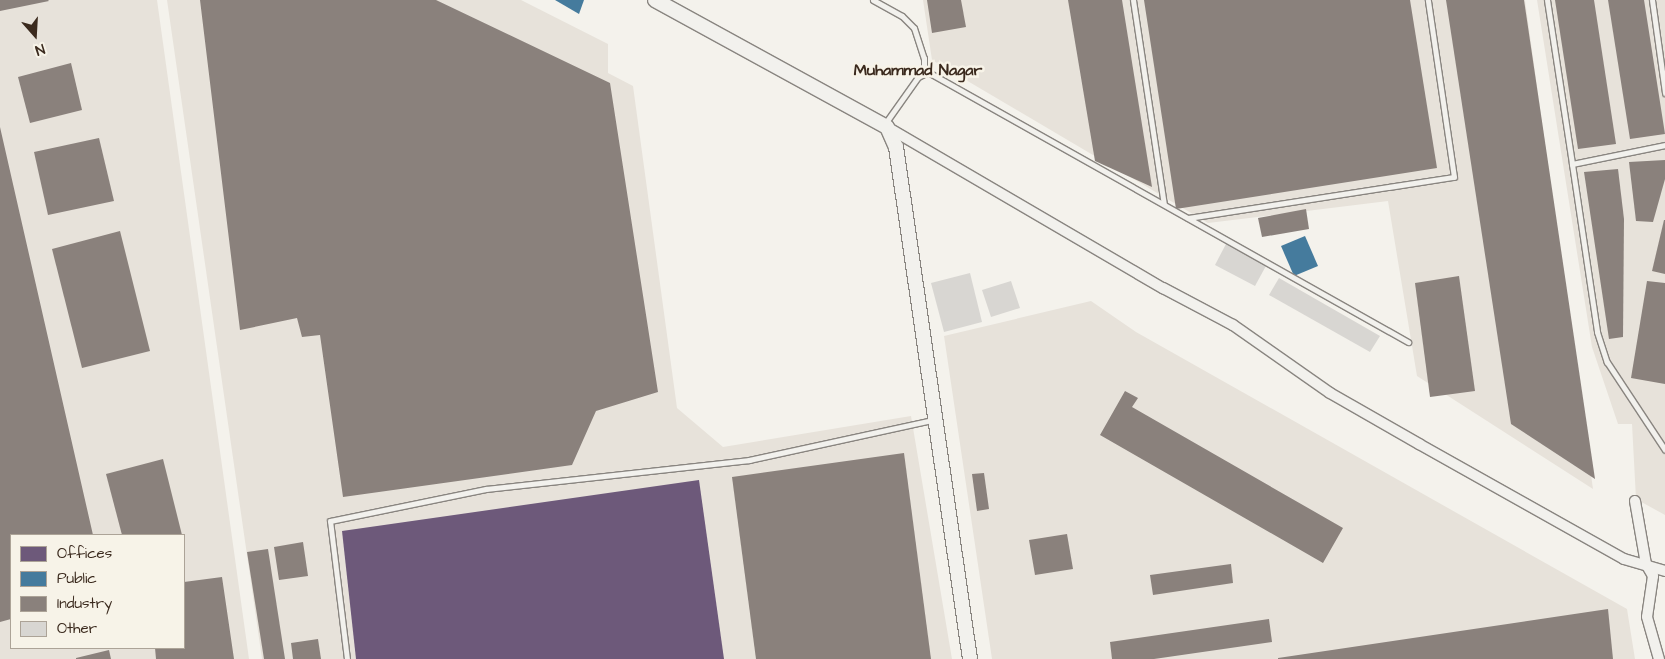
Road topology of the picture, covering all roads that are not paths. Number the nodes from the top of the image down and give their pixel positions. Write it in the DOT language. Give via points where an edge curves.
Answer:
graph roads {
  1 [pos="655,0"];
  2 [pos="873,0"];
  3 [pos="1132,0"];
  4 [pos="1428,0"];
  5 [pos="1546,0"];
  6 [pos="1652,0"];
  7 [pos="924,74"];
  8 [pos="1665,93"];
  9 [pos="886,126"];
  10 [pos="1665,144"];
  11 [pos="1572,164"];
  12 [pos="1164,204"];
  13 [pos="1188,218"];
  14 [pos="1408,342"];
  15 [pos="935,419"];
  16 [pos="1665,450"];
  17 [pos="1635,501"];
  18 [pos="1646,564"];
  19 [pos="1665,571"];
  20 [pos="347,659"];
  21 [pos="970,659"];
  22 [pos="1658,659"];
  1 -- 9 [label="street"];
  2 -- 7 [label="lane" via="902,16 914,28 924,58"];
  3 -- 12 [label="lane"];
  4 -- 13 [label="lane" via="1454,177"];
  5 -- 11 [label="lane"];
  6 -- 8 [label="lane"];
  7 -- 9 [label="lane" via="918,76"];
  7 -- 12 [label="lane" via="928,72"];
  9 -- 15 [label="street" via="896,147"];
  9 -- 18 [label="street" via="1163,288 1233,325 1330,393 1624,559"];
  10 -- 11 [label="lane"];
  11 -- 16 [label="lane" via="1597,332 1607,362"];
  12 -- 13 [label="lane"];
  13 -- 14 [label="lane"];
  15 -- 20 [label="lane" via="749,460 486,489 330,520"];
  15 -- 21 [label="street"];
  17 -- 18 [label="street"];
  18 -- 19 [label="street"];
  18 -- 22 [label="street" via="1653,576 1647,617"];
}
